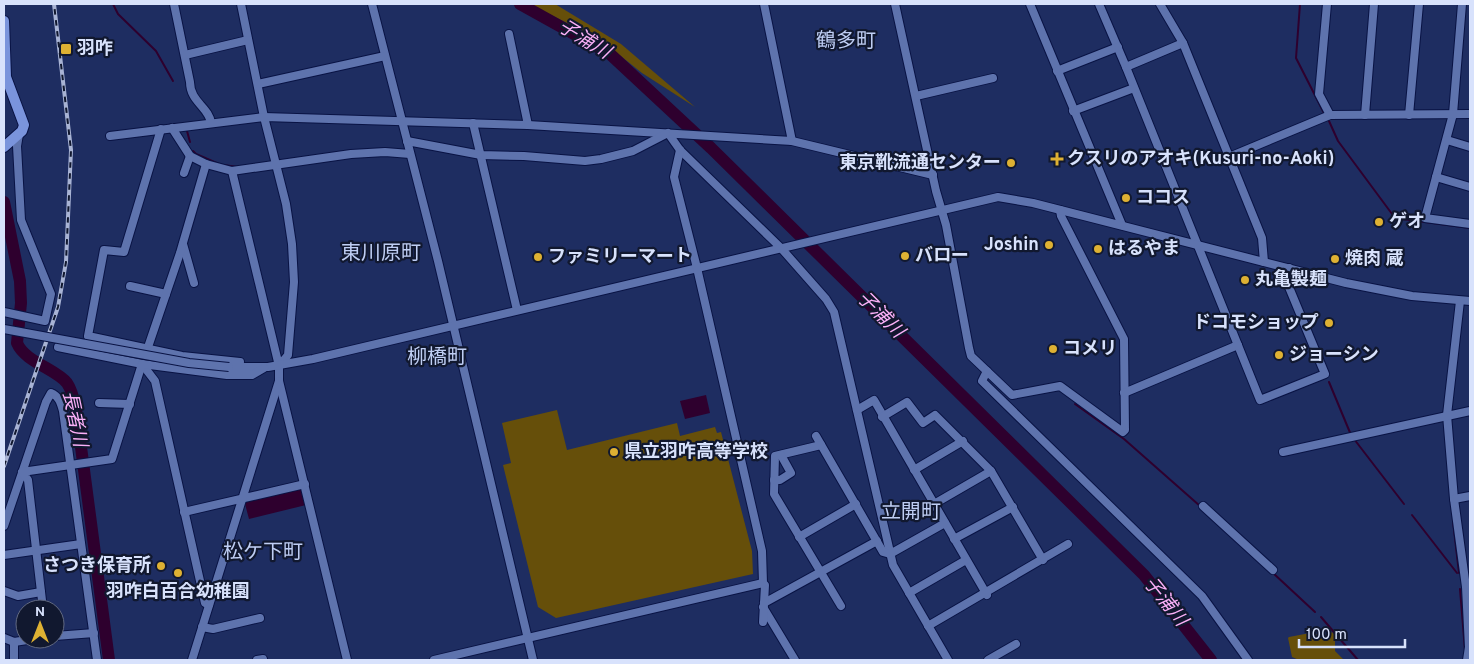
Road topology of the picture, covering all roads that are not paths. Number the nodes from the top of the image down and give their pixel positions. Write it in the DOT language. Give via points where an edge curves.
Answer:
graph roads {
  1 [pos="175,4"];
  2 [pos="241,4"];
  3 [pos="372,4"];
  4 [pos="764,4"];
  5 [pos="895,4"];
  6 [pos="1030,4"];
  7 [pos="1099,4"];
  8 [pos="1160,4"];
  9 [pos="1327,4"];
  10 [pos="1374,4"];
  11 [pos="1420,4"];
  12 [pos="1462,4"];
  13 [pos="4,22"];
  14 [pos="509,34"];
  15 [pos="248,40"];
  16 [pos="1183,43"];
  17 [pos="1118,47"];
  18 [pos="185,55"];
  19 [pos="385,56"];
  20 [pos="1126,67"];
  21 [pos="1057,71"];
  22 [pos="993,78"];
  23 [pos="258,84"];
  24 [pos="1134,88"];
  25 [pos="916,96"];
  26 [pos="1074,111"];
  27 [pos="1453,114"];
  28 [pos="1470,114"];
  29 [pos="1330,115"];
  30 [pos="1365,115"];
  31 [pos="1409,115"];
  32 [pos="264,117"];
  33 [pos="401,120"];
  34 [pos="211,123"];
  35 [pos="474,123"];
  36 [pos="528,125"];
  37 [pos="172,128"];
  38 [pos="161,130"];
  39 [pos="19,134"];
  40 [pos="668,134"];
  41 [pos="110,136"];
  42 [pos="1447,140"];
  43 [pos="407,141"];
  44 [pos="792,141"];
  45 [pos="4,146"];
  46 [pos="1470,146"];
  47 [pos="680,150"];
  48 [pos="410,154"];
  49 [pos="481,155"];
  50 [pos="190,156"];
  51 [pos="1229,157"];
  52 [pos="206,164"];
  53 [pos="276,164"];
  54 [pos="232,170"];
  55 [pos="184,173"];
  56 [pos="933,175"];
  57 [pos="1436,177"];
  58 [pos="1470,187"];
  59 [pos="1060,210"];
  60 [pos="941,211"];
  61 [pos="1470,224"];
  62 [pos="1122,225"];
  63 [pos="183,244"];
  64 [pos="1199,246"];
  65 [pos="784,247"];
  66 [pos="1264,262"];
  67 [pos="697,268"];
  68 [pos="1289,268"];
  69 [pos="194,283"];
  70 [pos="130,286"];
  71 [pos="166,294"];
  72 [pos="1460,301"];
  73 [pos="1470,301"];
  74 [pos="517,310"];
  75 [pos="7,313"];
  76 [pos="454,325"];
  77 [pos="4,329"];
  78 [pos="88,336"];
  79 [pos="1238,345"];
  80 [pos="58,348"];
  81 [pos="147,349"];
  82 [pos="84,353"];
  83 [pos="142,364"];
  84 [pos="279,366"];
  85 [pos="264,368"];
  86 [pos="987,371"];
  87 [pos="279,380"];
  88 [pos="1124,393"];
  89 [pos="98,403"];
  90 [pos="130,404"];
  91 [pos="857,410"];
  92 [pos="1470,411"];
  93 [pos="1447,415"];
  94 [pos="882,417"];
  95 [pos="816,436"];
  96 [pos="963,441"];
  97 [pos="821,445"];
  98 [pos="1283,452"];
  99 [pos="781,455"];
  100 [pos="74,465"];
  101 [pos="914,470"];
  102 [pos="991,471"];
  103 [pos="22,472"];
  104 [pos="774,480"];
  105 [pos="305,484"];
  106 [pos="1470,496"];
  107 [pos="242,499"];
  108 [pos="1454,499"];
  109 [pos="856,504"];
  110 [pos="934,504"];
  111 [pos="1203,506"];
  112 [pos="1013,508"];
  113 [pos="184,512"];
  114 [pos="945,523"];
  115 [pos="4,526"];
  116 [pos="799,538"];
  117 [pos="954,539"];
  118 [pos="877,541"];
  119 [pos="81,544"];
  120 [pos="1068,544"];
  121 [pos="37,550"];
  122 [pos="890,554"];
  123 [pos="4,555"];
  124 [pos="966,560"];
  125 [pos="1042,560"];
  126 [pos="1273,570"];
  127 [pos="820,572"];
  128 [pos="763,583"];
  129 [pos="1468,587"];
  130 [pos="4,591"];
  131 [pos="41,592"];
  132 [pos="909,593"];
  133 [pos="986,594"];
  134 [pos="42,599"];
  135 [pos="763,605"];
  136 [pos="209,606"];
  137 [pos="840,606"];
  138 [pos="260,618"];
  139 [pos="763,622"];
  140 [pos="928,626"];
  141 [pos="202,627"];
  142 [pos="94,634"];
  143 [pos="65,635"];
  144 [pos="4,638"];
  145 [pos="528,638"];
  146 [pos="14,642"];
  147 [pos="1016,644"];
  148 [pos="14,660"];
  149 [pos="97,660"];
  150 [pos="192,660"];
  151 [pos="347,660"];
  152 [pos="434,660"];
  153 [pos="533,660"];
  154 [pos="795,660"];
  155 [pos="948,660"];
  156 [pos="988,660"];
  157 [pos="1248,660"];
  158 [pos="1467,660"];
  1 -- 18 [label="street"];
  2 -- 15 [label="street"];
  3 -- 19 [label="street"];
  4 -- 44 [label="street"];
  5 -- 25 [label="street"];
  6 -- 21 [label="street"];
  7 -- 17 [label="street"];
  8 -- 16 [label="street"];
  9 -- 29 [label="street" via="1318,94"];
  10 -- 30 [label="street"];
  11 -- 31 [label="street"];
  12 -- 27 [label="street"];
  13 -- 39 [label="main road" via="6,77 24,125"];
  14 -- 36 [label="street"];
  15 -- 18 [label="street"];
  15 -- 23 [label="street"];
  16 -- 20 [label="street"];
  16 -- 51 [label="street"];
  17 -- 20 [label="street"];
  17 -- 21 [label="street"];
  18 -- 34 [label="street" via="190,92 210,117"];
  19 -- 23 [label="street"];
  19 -- 33 [label="street"];
  20 -- 24 [label="street"];
  21 -- 26 [label="street"];
  22 -- 25 [label="street"];
  23 -- 32 [label="street"];
  24 -- 26 [label="street"];
  24 -- 64 [label="street"];
  25 -- 56 [label="street"];
  26 -- 62 [label="street"];
  27 -- 28 [label="street"];
  27 -- 31 [label="street"];
  27 -- 42 [label="street"];
  29 -- 30 [label="street"];
  29 -- 51 [label="street"];
  30 -- 31 [label="street"];
  32 -- 33 [label="street"];
  32 -- 34 [label="street"];
  32 -- 53 [label="street"];
  33 -- 35 [label="street"];
  33 -- 43 [label="street"];
  34 -- 37 [label="street"];
  35 -- 36 [label="street"];
  35 -- 49 [label="street"];
  36 -- 40 [label="street"];
  37 -- 38 [label="street"];
  37 -- 50 [label="street"];
  38 -- 41 [label="street"];
  38 -- 78 [label="street" via="124,252 104,250"];
  39 -- 45 [label="main road"];
  39 -- 75 [label="street" via="21,220 51,294 45,321"];
  40 -- 44 [label="street"];
  40 -- 47 [label="street"];
  40 -- 49 [label="street" via="633,151 601,160"];
  42 -- 46 [label="street"];
  42 -- 57 [label="street"];
  43 -- 48 [label="street"];
  43 -- 49 [label="street"];
  44 -- 56 [label="street"];
  47 -- 65 [label="street"];
  47 -- 67 [label="street" via="674,177"];
  48 -- 53 [label="street" via="350,154"];
  48 -- 76 [label="street"];
  49 -- 74 [label="street"];
  50 -- 52 [label="street"];
  50 -- 55 [label="street"];
  51 -- 66 [label="street" via="1262,238"];
  52 -- 54 [label="street"];
  52 -- 63 [label="street"];
  53 -- 54 [label="street"];
  53 -- 84 [label="street" via="290,224 294,282 288,355"];
  54 -- 84 [label="street"];
  56 -- 60 [label="street"];
  57 -- 58 [label="street"];
  57 -- 61 [label="street" via="1425,218"];
  59 -- 60 [label="street" via="998,197"];
  59 -- 62 [label="street"];
  59 -- 88 [label="street" via="1124,339"];
  60 -- 65 [label="street"];
  60 -- 86 [label="street" via="971,356"];
  62 -- 64 [label="street"];
  63 -- 69 [label="street"];
  63 -- 71 [label="street"];
  64 -- 66 [label="street"];
  64 -- 79 [label="street"];
  65 -- 67 [label="street"];
  65 -- 91 [label="street" via="834,312"];
  66 -- 68 [label="street"];
  67 -- 74 [label="street"];
  67 -- 128 [label="street" via="762,550"];
  68 -- 72 [label="street" via="1402,294"];
  68 -- 79 [label="street" via="1286,280 1325,374 1260,400"];
  70 -- 71 [label="street"];
  71 -- 81 [label="street"];
  72 -- 73 [label="street"];
  72 -- 93 [label="street"];
  74 -- 76 [label="street"];
  76 -- 84 [label="street"];
  76 -- 145 [label="street"];
  77 -- 85 [label="street, bridge" via="189,363"];
  78 -- 81 [label="street"];
  78 -- 82 [label="street"];
  79 -- 88 [label="street"];
  80 -- 82 [label="street"];
  81 -- 83 [label="street"];
  81 -- 85 [label="street" via="251,363"];
  82 -- 83 [label="street"];
  83 -- 85 [label="street" via="227,375 252,375"];
  83 -- 90 [label="street"];
  83 -- 113 [label="street" via="154,381"];
  84 -- 85 [label="street"];
  84 -- 87 [label="street"];
  86 -- 88 [label="street" via="1012,396 1060,386 1124,432"];
  86 -- 157 [label="street" via="982,381 1202,596"];
  87 -- 105 [label="street"];
  87 -- 107 [label="street"];
  89 -- 90 [label="street"];
  90 -- 100 [label="street" via="112,459"];
  91 -- 94 [label="street" via="874,400"];
  91 -- 122 [label="street"];
  92 -- 93 [label="street"];
  93 -- 98 [label="street"];
  93 -- 108 [label="street"];
  94 -- 96 [label="street" via="907,402 923,423 935,415"];
  94 -- 101 [label="street"];
  95 -- 97 [label="street"];
  96 -- 101 [label="street"];
  96 -- 102 [label="street"];
  97 -- 99 [label="street"];
  97 -- 109 [label="street"];
  99 -- 104 [label="street" via="776,456"];
  99 -- 104 [label="street" via="791,473"];
  100 -- 103 [label="street"];
  100 -- 103 [label="street" via="63,411 58,397 51,393"];
  100 -- 119 [label="street"];
  101 -- 110 [label="street"];
  102 -- 110 [label="street"];
  102 -- 112 [label="street"];
  103 -- 115 [label="street"];
  103 -- 121 [label="street" via="28,480"];
  104 -- 116 [label="street" via="774,494"];
  105 -- 107 [label="street"];
  105 -- 151 [label="street"];
  106 -- 108 [label="street"];
  107 -- 113 [label="street"];
  107 -- 136 [label="street"];
  108 -- 129 [label="street"];
  109 -- 116 [label="street"];
  109 -- 118 [label="street"];
  110 -- 114 [label="street"];
  111 -- 126 [label="street"];
  112 -- 117 [label="street"];
  112 -- 125 [label="street"];
  113 -- 136 [label="street" via="205,604"];
  114 -- 117 [label="street"];
  114 -- 122 [label="street"];
  116 -- 127 [label="street"];
  117 -- 124 [label="street"];
  118 -- 122 [label="street" via="883,552"];
  118 -- 127 [label="street"];
  119 -- 121 [label="street"];
  119 -- 142 [label="street"];
  120 -- 125 [label="street"];
  121 -- 123 [label="street"];
  121 -- 131 [label="street"];
  122 -- 132 [label="street"];
  124 -- 132 [label="street"];
  124 -- 133 [label="street"];
  125 -- 133 [label="street"];
  127 -- 135 [label="street"];
  127 -- 137 [label="street"];
  128 -- 135 [label="street"];
  128 -- 145 [label="street"];
  129 -- 158 [label="street"];
  130 -- 131 [label="street" via="18,596"];
  131 -- 134 [label="street"];
  132 -- 140 [label="street"];
  133 -- 140 [label="street"];
  135 -- 139 [label="street"];
  135 -- 154 [label="street"];
  136 -- 141 [label="street"];
  138 -- 141 [label="street" via="213,629"];
  140 -- 155 [label="street"];
  141 -- 150 [label="street"];
  142 -- 143 [label="street"];
  142 -- 149 [label="street"];
  144 -- 146 [label="street"];
  145 -- 152 [label="street"];
  145 -- 153 [label="street"];
  146 -- 148 [label="street"];
  147 -- 156 [label="street"];
}
